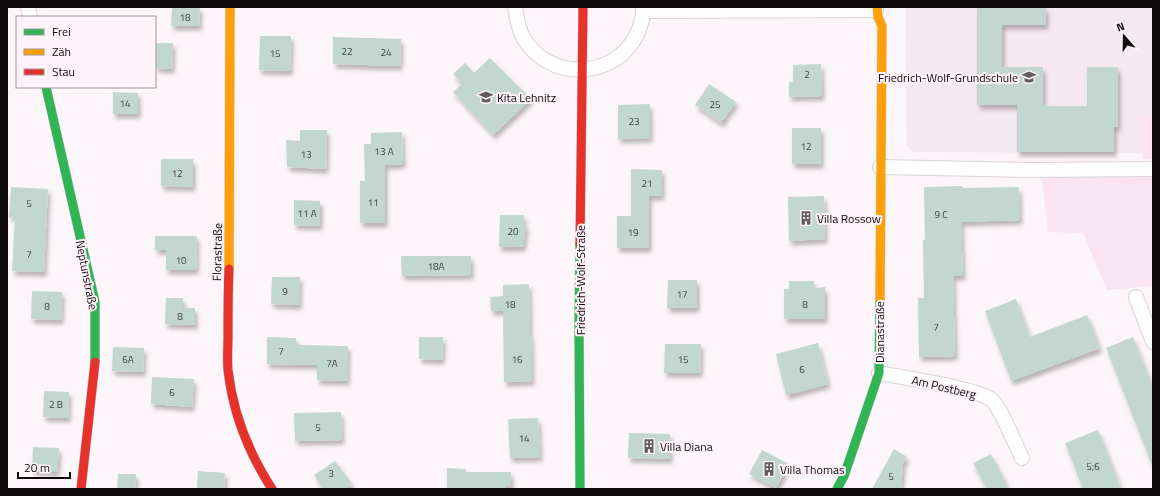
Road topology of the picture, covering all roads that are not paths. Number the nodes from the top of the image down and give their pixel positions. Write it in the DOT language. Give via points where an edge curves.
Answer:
graph roads {
  1 [pos="230,7"];
  2 [pos="515,7"];
  3 [pos="583,7"];
  4 [pos="876,8"];
  5 [pos="643,9"];
  6 [pos="582,71"];
  7 [pos="46,88"];
  8 [pos="880,167"];
  9 [pos="1153,169"];
  10 [pos="1136,297"];
  11 [pos="1153,342"];
  12 [pos="879,373"];
  13 [pos="1022,458"];
  14 [pos="81,489"];
  15 [pos="272,489"];
  16 [pos="580,489"];
  17 [pos="837,489"];
  1 -- 15 [label="street, Florastraße" via="228,369 232,398 244,437"];
  2 -- 6 [label="street" via="517,23 524,39 535,53 549,63 565,69"];
  3 -- 6 [label="street, Friedrich-Wolf-Straße"];
  4 -- 5 [label="street"];
  4 -- 8 [label="street, Dianastraße" via="882,26"];
  5 -- 6 [label="street" via="634,40 624,52 612,62"];
  6 -- 16 [label="street, Friedrich-Wolf-Straße"];
  7 -- 14 [label="street, Neptunstraße" via="95,302 96,355"];
  8 -- 9 [label="street"];
  8 -- 12 [label="street, Dianastraße"];
  10 -- 11 [label="street"];
  12 -- 13 [label="street, Am Postberg" via="976,392 992,400"];
  12 -- 17 [label="street, Dianastraße" via="844,476"];
}
